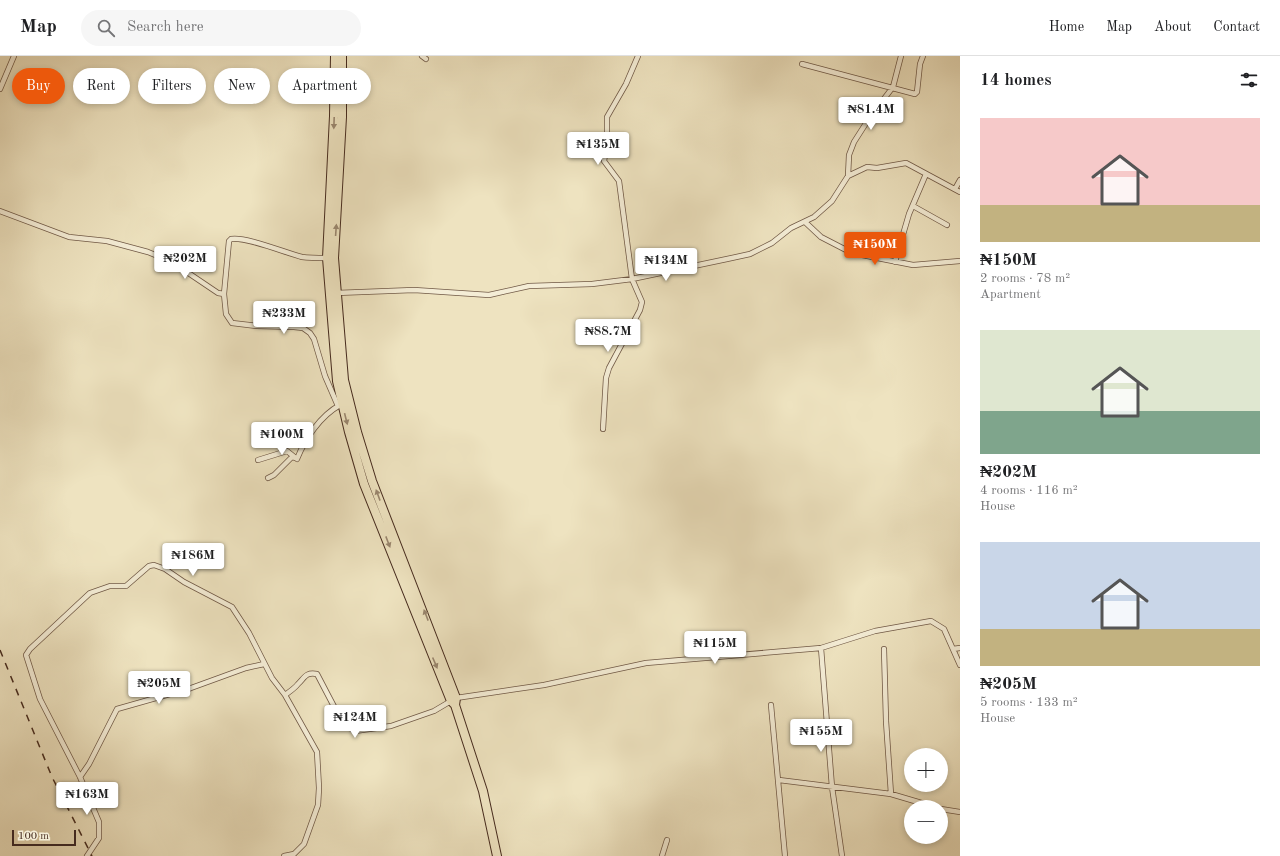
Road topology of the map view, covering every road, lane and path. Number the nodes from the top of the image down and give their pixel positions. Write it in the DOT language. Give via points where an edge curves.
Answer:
graph roads {
  1 [pos="14,56"];
  2 [pos="335,56"];
  3 [pos="342,56"];
  4 [pos="422,56"];
  5 [pos="638,56"];
  6 [pos="901,56"];
  7 [pos="923,56"];
  8 [pos="426,59"];
  9 [pos="802,64"];
  10 [pos="893,87"];
  11 [pos="0,89"];
  12 [pos="926,174"];
  13 [pos="848,176"];
  14 [pos="960,180"];
  15 [pos="958,191"];
  16 [pos="914,206"];
  17 [pos="0,212"];
  18 [pos="805,222"];
  19 [pos="947,225"];
  20 [pos="327,258"];
  21 [pos="960,261"];
  22 [pos="895,262"];
  23 [pos="632,279"];
  24 [pos="336,292"];
  25 [pos="224,294"];
  26 [pos="340,405"];
  27 [pos="603,429"];
  28 [pos="297,459"];
  29 [pos="258,460"];
  30 [pos="268,478"];
  31 [pos="821,648"];
  32 [pos="960,648"];
  33 [pos="884,649"];
  34 [pos="953,649"];
  35 [pos="264,664"];
  36 [pos="960,665"];
  37 [pos="285,695"];
  38 [pos="454,701"];
  39 [pos="771,704"];
  40 [pos="80,777"];
  41 [pos="779,780"];
  42 [pos="832,787"];
  43 [pos="891,794"];
  44 [pos="911,800"];
  45 [pos="948,810"];
  46 [pos="960,812"];
  47 [pos="667,840"];
  48 [pos="87,856"];
  49 [pos="284,856"];
  50 [pos="497,856"];
  51 [pos="662,856"];
  52 [pos="785,856"];
  53 [pos="842,856"];
  1 -- 11 [label="street"];
  2 -- 20 [label="main road, one-way"];
  24 -- 3 [label="main road, one-way" via="334,258 342,117"];
  4 -- 8 [label="street"];
  5 -- 23 [label="street" via="626,84 606,117 604,161 619,181"];
  6 -- 10 [label="street"];
  7 -- 10 [label="street" via="917,92 915,94"];
  9 -- 10 [label="street"];
  10 -- 13 [label="street" via="854,142 849,155"];
  12 -- 13 [label="street" via="906,163 877,168 867,166"];
  12 -- 15 [label="street"];
  12 -- 16 [label="street"];
  13 -- 18 [label="street" via="826,208"];
  14 -- 15 [label="street"];
  16 -- 19 [label="street"];
  16 -- 22 [label="street"];
  17 -- 25 [label="street" via="69,237 107,241 148,252 172,262 218,293"];
  18 -- 22 [label="street" via="821,237 836,246 852,253"];
  18 -- 23 [label="street" via="750,254"];
  20 -- 25 [label="street" via="303,257 282,249 230,239"];
  20 -- 26 [label="main road"];
  21 -- 22 [label="street" via="913,265"];
  23 -- 24 [label="street" via="592,284 529,286 489,295 414,290"];
  23 -- 27 [label="street" via="642,302 609,368 606,378"];
  38 -- 24 [label="main road, one-way" via="372,481 357,432 344,380"];
  25 -- 26 [label="street" via="226,314 232,322 303,328 310,333 325,376"];
  26 -- 28 [label="street" via="317,424 302,446"];
  26 -- 38 [label="main road, one-way" via="364,484"];
  28 -- 29 [label="street" via="287,451"];
  28 -- 30 [label="street" via="292,457"];
  31 -- 34 [label="street" via="875,631 931,620 944,629"];
  31 -- 38 [label="street" via="646,663"];
  31 -- 42 [label="street"];
  32 -- 34 [label="street"];
  33 -- 43 [label="street"];
  34 -- 36 [label="street"];
  35 -- 37 [label="street"];
  35 -- 40 [label="street" via="117,709"];
  35 -- 40 [label="street" via="232,606 184,582 165,568 149,566 126,586 110,586 90,593 26,655 40,699"];
  37 -- 38 [label="street" via="300,683 304,676 317,674 340,718 355,731 391,726"];
  37 -- 49 [label="street" via="315,748 319,788 318,805 304,844 294,854"];
  38 -- 50 [label="main road" via="483,791"];
  39 -- 41 [label="street"];
  40 -- 48 [label="street" via="99,822 99,838"];
  41 -- 42 [label="street"];
  41 -- 52 [label="street"];
  42 -- 43 [label="street"];
  42 -- 53 [label="street"];
  43 -- 44 [label="street"];
  45 -- 46 [label="street"];
  47 -- 51 [label="street"];
}
